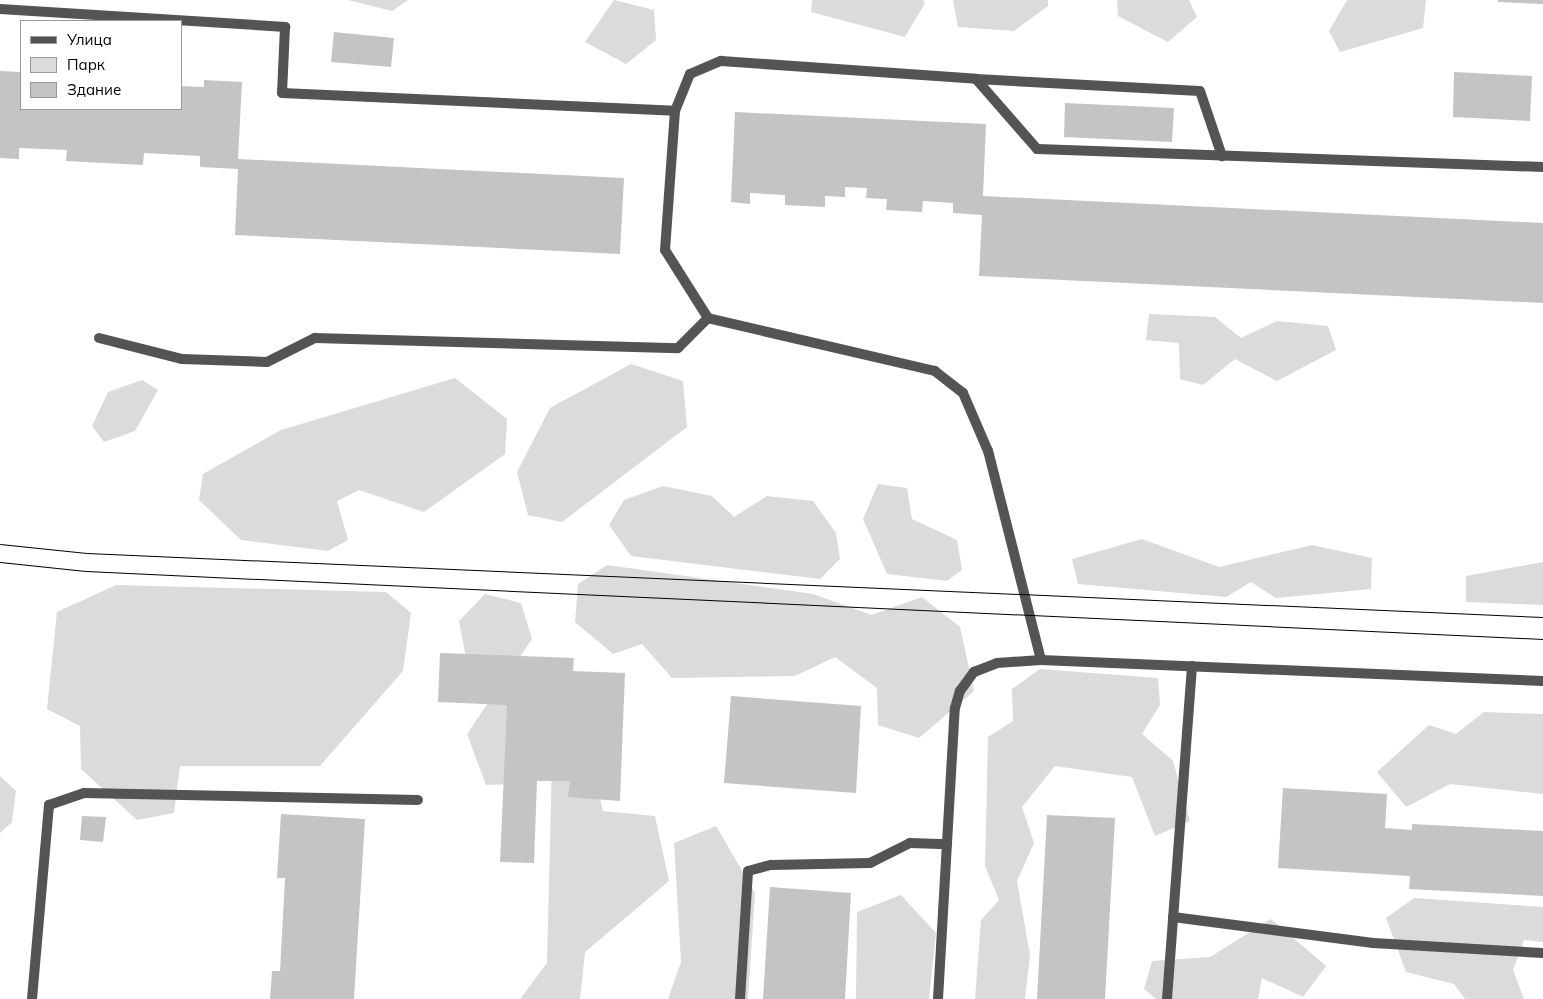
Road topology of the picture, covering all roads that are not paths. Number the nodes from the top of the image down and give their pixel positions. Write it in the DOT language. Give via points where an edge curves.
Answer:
graph roads {
  1 [pos="0,9"];
  2 [pos="174,20"];
  3 [pos="182,20"];
  4 [pos="976,79"];
  5 [pos="675,111"];
  6 [pos="1222,156"];
  7 [pos="1543,167"];
  8 [pos="708,318"];
  9 [pos="99,338"];
  10 [pos="1041,660"];
  11 [pos="1192,666"];
  12 [pos="1543,681"];
  13 [pos="418,800"];
  14 [pos="947,844"];
  15 [pos="1173,918"];
  16 [pos="1543,953"];
  17 [pos="32,999"];
  18 [pos="740,999"];
  19 [pos="938,999"];
  20 [pos="1167,999"];
  1 -- 2 [label="street"];
  3 -- 5 [label="street" via="285,27 282,93"];
  4 -- 5 [label="street" via="721,61 690,74"];
  4 -- 6 [label="street" via="1036,149"];
  4 -- 6 [label="street" via="1200,91"];
  5 -- 8 [label="street" via="665,250"];
  6 -- 7 [label="street"];
  8 -- 9 [label="street" via="678,348 315,338 267,362 182,359"];
  8 -- 10 [label="street" via="935,371 963,393 988,451"];
  10 -- 11 [label="street"];
  10 -- 14 [label="street" via="998,663 974,672 960,690 955,708"];
  11 -- 12 [label="street"];
  11 -- 15 [label="street"];
  13 -- 17 [label="street" via="84,793 49,805"];
  14 -- 18 [label="street" via="910,843 870,863 771,865 748,871"];
  14 -- 19 [label="street"];
  15 -- 16 [label="street" via="1372,943"];
  15 -- 20 [label="street"];
}
